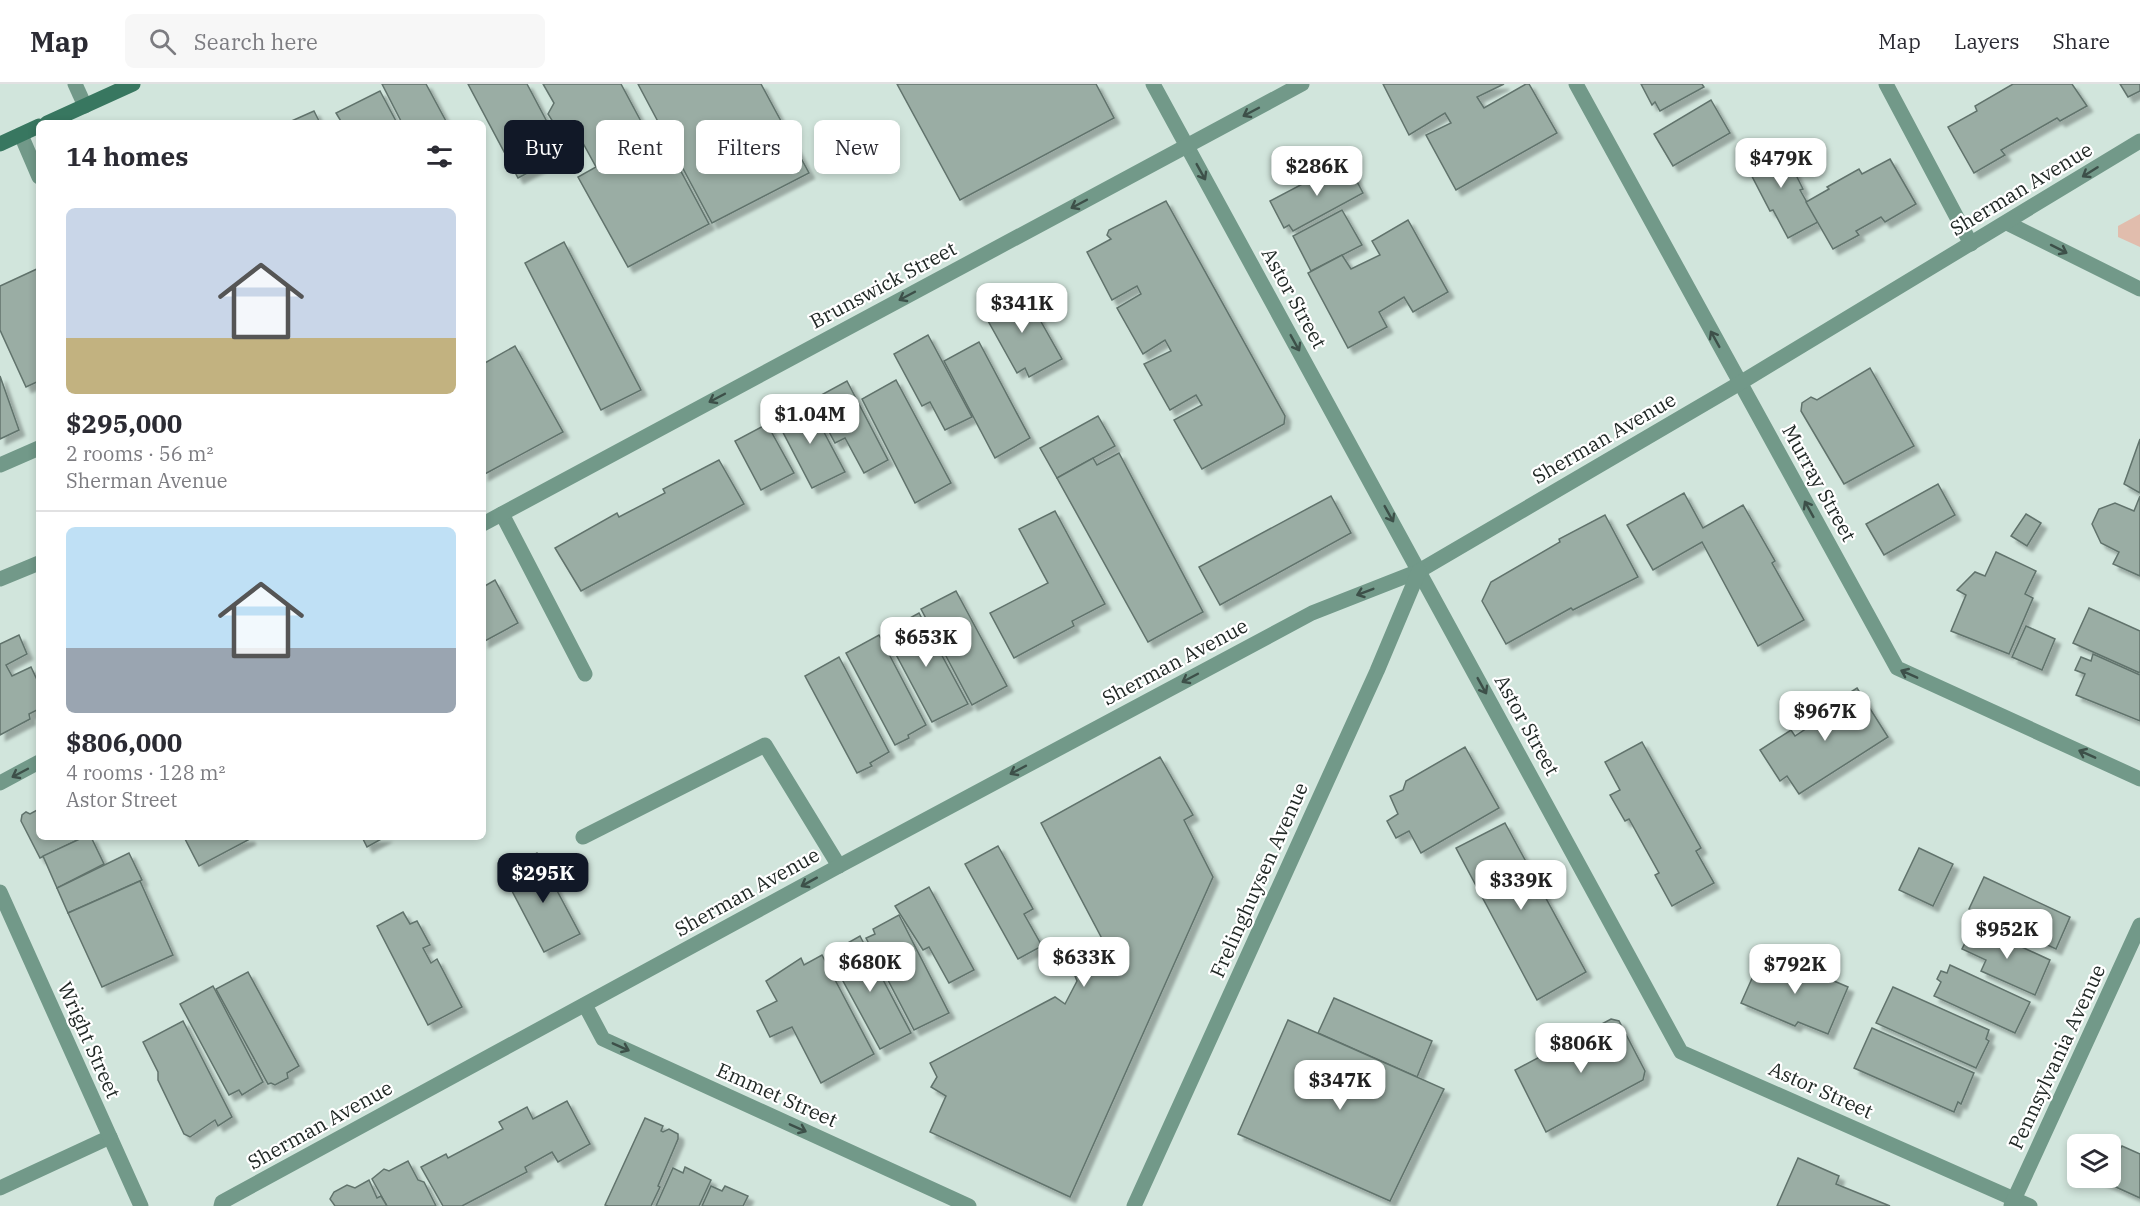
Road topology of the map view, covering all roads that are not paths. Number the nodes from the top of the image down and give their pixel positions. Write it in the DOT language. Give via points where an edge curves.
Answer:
graph roads {
  1 [pos="75,84"];
  2 [pos="133,84"];
  3 [pos="1153,84"];
  4 [pos="1302,84"];
  5 [pos="1576,84"];
  6 [pos="1886,84"];
  7 [pos="85,106"];
  8 [pos="54,120"];
  9 [pos="36,128"];
  10 [pos="21,135"];
  11 [pos="2140,141"];
  12 [pos="0,144"];
  13 [pos="1187,146"];
  14 [pos="36,170"];
  15 [pos="2007,223"];
  16 [pos="1971,244"];
  17 [pos="2140,289"];
  18 [pos="1740,383"];
  19 [pos="36,449"];
  20 [pos="0,465"];
  21 [pos="502,514"];
  22 [pos="486,522"];
  23 [pos="36,564"];
  24 [pos="1419,570"];
  25 [pos="0,579"];
  26 [pos="585,674"];
  27 [pos="36,764"];
  28 [pos="2140,778"];
  29 [pos="0,783"];
  30 [pos="583,837"];
  31 [pos="838,866"];
  32 [pos="0,892"];
  33 [pos="2140,925"];
  34 [pos="585,1005"];
  35 [pos="110,1137"];
  36 [pos="0,1188"];
  37 [pos="2013,1203"];
  38 [pos="141,1206"];
  39 [pos="220,1206"];
  40 [pos="969,1206"];
  41 [pos="1134,1206"];
  42 [pos="2030,1206"];
  1 -- 7 [label="street"];
  2 -- 7 [label="main road"];
  3 -- 13 [label="street, Astor Street"];
  4 -- 13 [label="street, Brunswick Street, one-way"];
  18 -- 5 [label="street, Murray Street, one-way"];
  6 -- 16 [label="street"];
  7 -- 8 [label="main road"];
  9 -- 10 [label="main road"];
  10 -- 12 [label="main road"];
  10 -- 14 [label="street"];
  11 -- 15 [label="street, Sherman Avenue, one-way"];
  13 -- 21 [label="street, Brunswick Street, one-way"];
  13 -- 24 [label="street, Astor Street, one-way"];
  15 -- 16 [label="street, Sherman Avenue"];
  15 -- 17 [label="street, one-way"];
  16 -- 18 [label="street, Sherman Avenue"];
  18 -- 24 [label="street, Sherman Avenue"];
  28 -- 18 [label="street, Murray Street, one-way" via="1897,668"];
  19 -- 20 [label="street"];
  21 -- 22 [label="street, Brunswick Street"];
  21 -- 26 [label="street"];
  23 -- 25 [label="street"];
  24 -- 31 [label="street, Sherman Avenue, one-way" via="1312,613"];
  24 -- 37 [label="street, Astor Street, one-way" via="1681,1052"];
  24 -- 41 [label="street, Frelinghuysen Avenue"];
  27 -- 29 [label="street, one-way"];
  30 -- 31 [label="street" via="765,745"];
  31 -- 34 [label="street, Sherman Avenue, one-way"];
  32 -- 35 [label="street, Wright Street"];
  33 -- 37 [label="street, Pennsylvania Avenue"];
  34 -- 39 [label="street, Sherman Avenue"];
  34 -- 40 [label="street, Emmet Street, one-way" via="603,1039"];
  35 -- 36 [label="street"];
  35 -- 38 [label="street, Wright Street"];
  37 -- 42 [label="street, Astor Street"];
}
